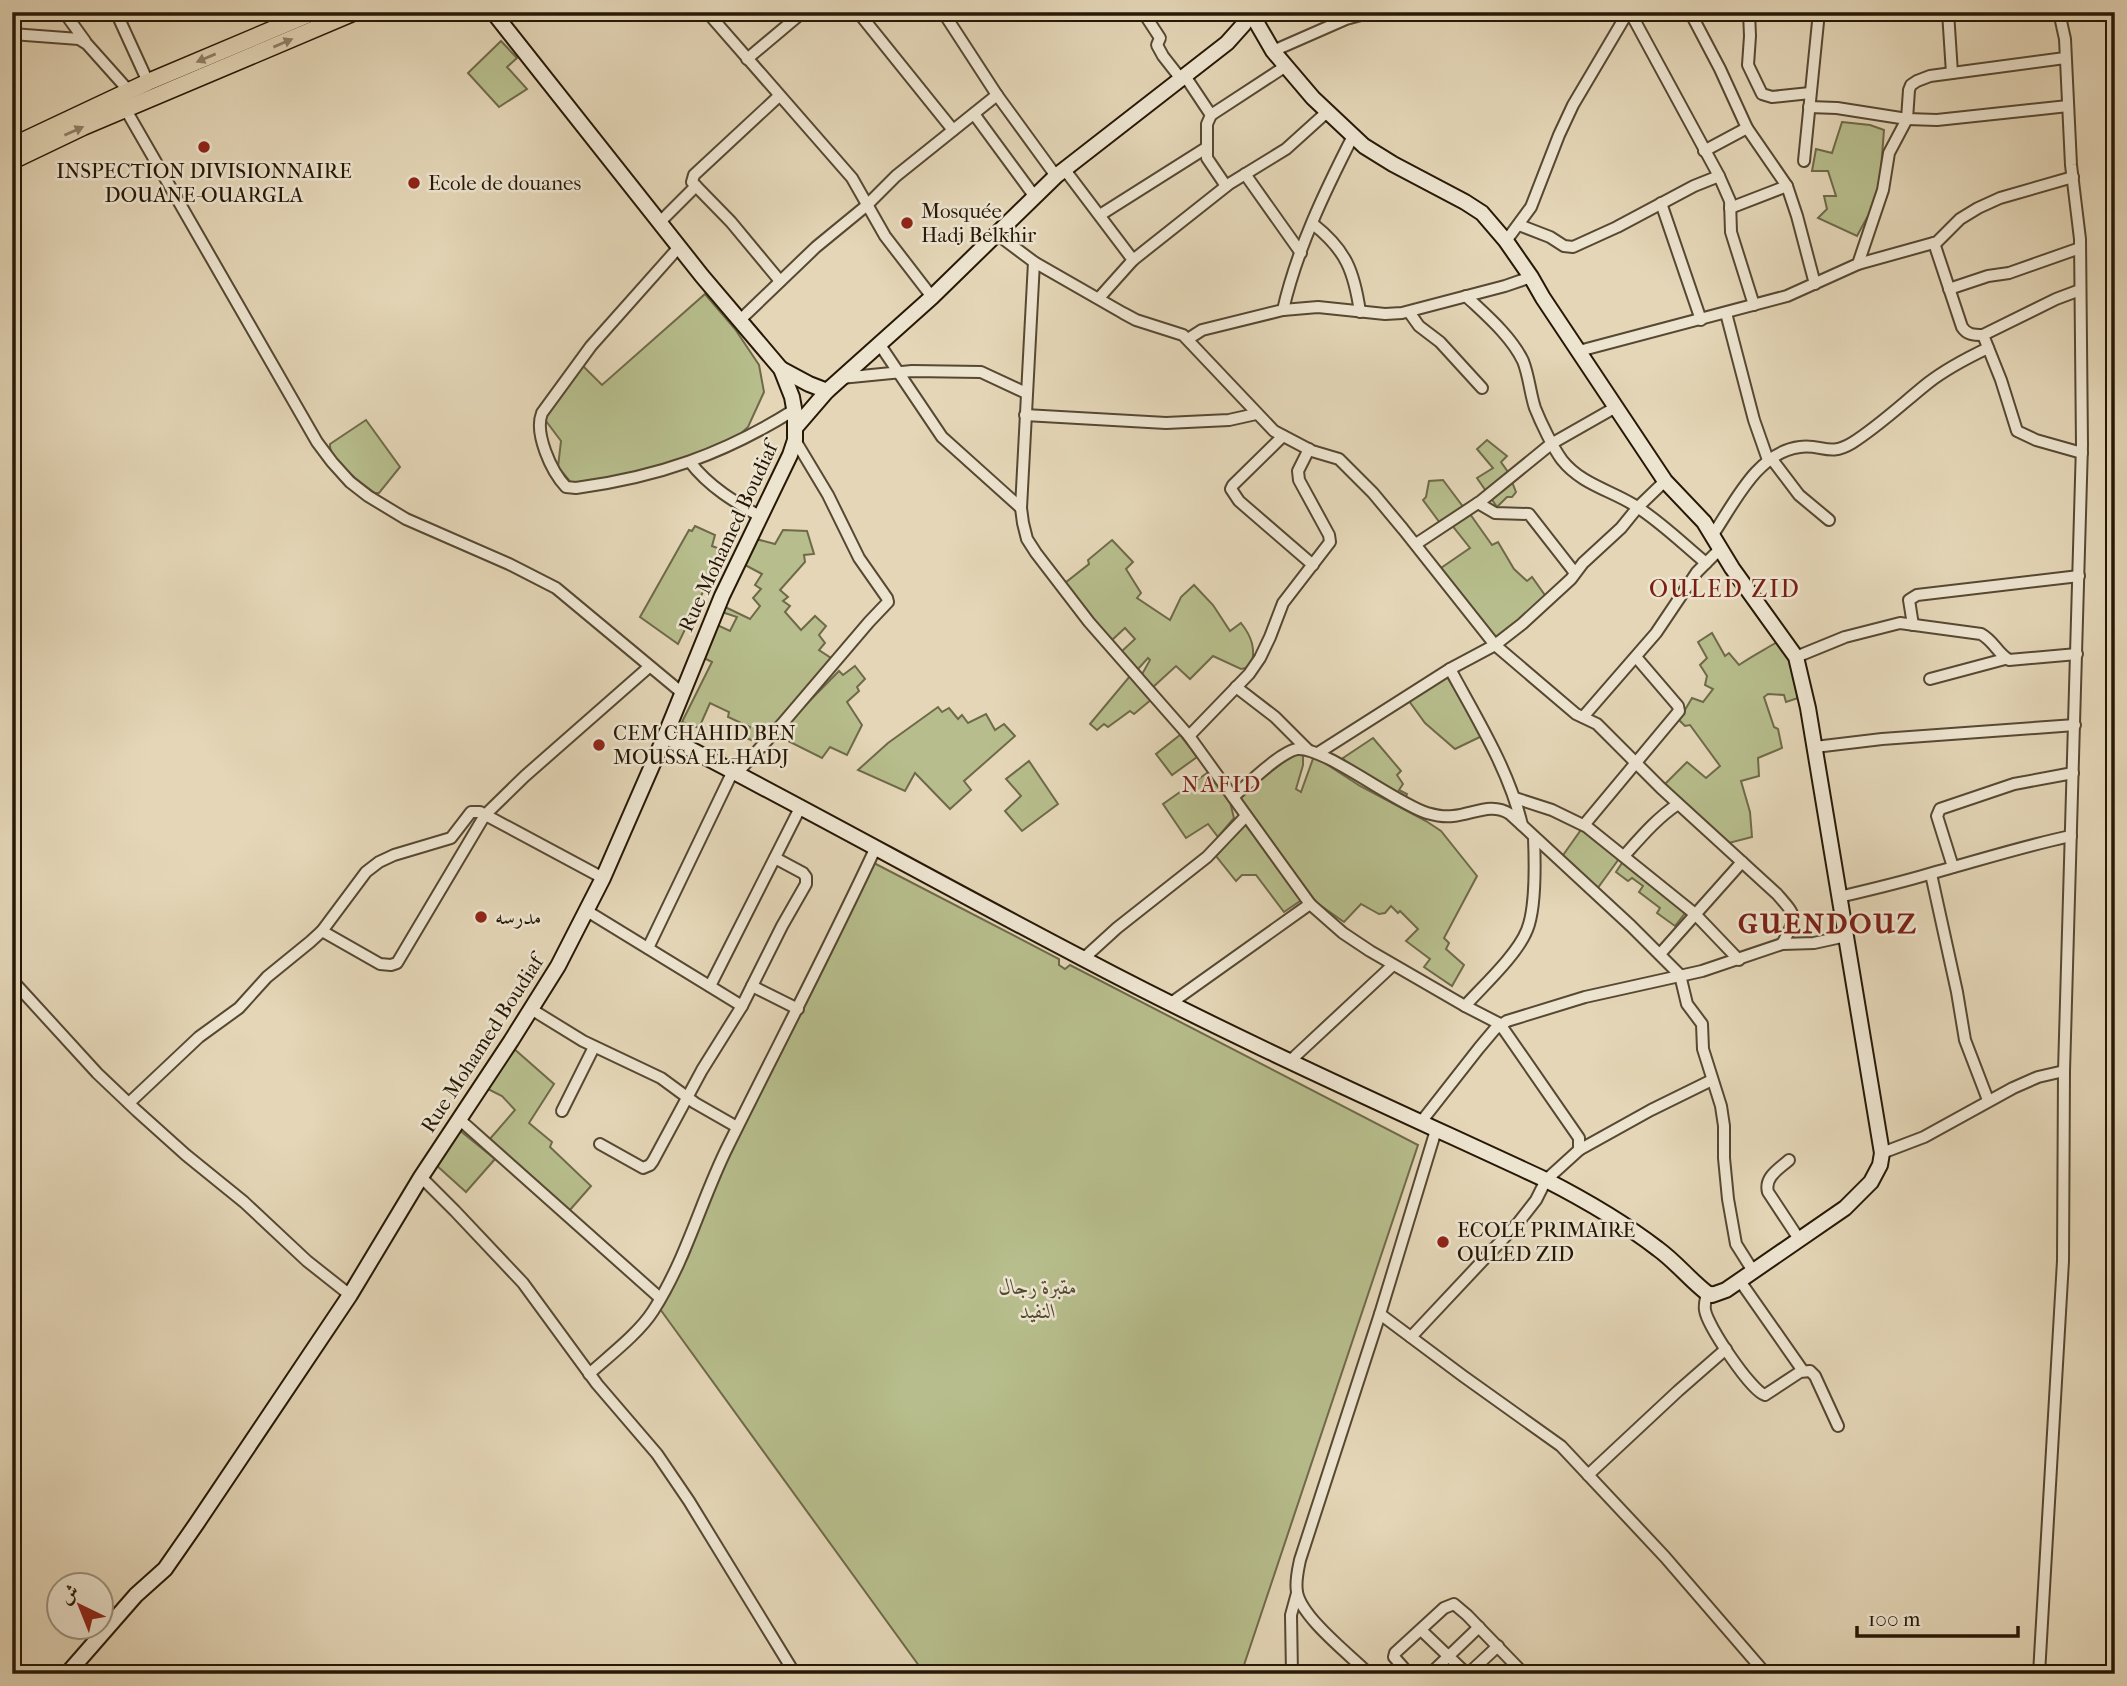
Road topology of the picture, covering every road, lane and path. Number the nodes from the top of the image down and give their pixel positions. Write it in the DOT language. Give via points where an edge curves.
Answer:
graph roads {
  1 [pos="64,12"];
  2 [pos="116,12"];
  3 [pos="355,12"];
  4 [pos="493,12"];
  5 [pos="707,12"];
  6 [pos="803,12"];
  7 [pos="858,12"];
  8 [pos="943,12"];
  9 [pos="1143,12"];
  10 [pos="1372,12"];
  11 [pos="1629,12"];
  12 [pos="1690,12"];
  13 [pos="1749,12"];
  14 [pos="1819,12"];
  15 [pos="1948,12"];
  16 [pos="2059,12"];
  17 [pos="308,13"];
  18 [pos="1251,13"];
  19 [pos="12,34"];
  20 [pos="87,44"];
  21 [pos="1273,51"];
  22 [pos="2066,58"];
  23 [pos="747,59"];
  24 [pos="1286,66"];
  25 [pos="1952,73"];
  26 [pos="1183,77"];
  27 [pos="148,82"];
  28 [pos="129,91"];
  29 [pos="1810,93"];
  30 [pos="997,94"];
  31 [pos="779,96"];
  32 [pos="2068,106"];
  33 [pos="1809,107"];
  34 [pos="126,110"];
  35 [pos="1327,112"];
  36 [pos="974,114"];
  37 [pos="1211,115"];
  38 [pos="1907,119"];
  39 [pos="1747,128"];
  40 [pos="953,130"];
  41 [pos="1353,136"];
  42 [pos="38,141"];
  43 [pos="12,146"];
  44 [pos="1206,148"];
  45 [pos="1704,152"];
  46 [pos="12,161"];
  47 [pos="1804,161"];
  48 [pos="1060,173"];
  49 [pos="1245,174"];
  50 [pos="1719,176"];
  51 [pos="2073,177"];
  52 [pos="696,186"];
  53 [pos="1226,186"];
  54 [pos="1787,186"];
  55 [pos="1035,197"];
  56 [pos="1661,203"];
  57 [pos="866,206"];
  58 [pos="1730,208"];
  59 [pos="1100,215"];
  60 [pos="659,223"];
  61 [pos="1313,224"];
  62 [pos="1519,225"];
  63 [pos="998,235"];
  64 [pos="1506,242"];
  65 [pos="1934,243"];
  66 [pos="679,247"];
  67 [pos="2080,248"];
  68 [pos="1301,253"];
  69 [pos="1133,260"];
  70 [pos="1034,262"];
  71 [pos="1858,264"];
  72 [pos="1531,277"];
  73 [pos="780,281"];
  74 [pos="1815,284"];
  75 [pos="1949,289"];
  76 [pos="2080,290"];
  77 [pos="1466,296"];
  78 [pos="932,298"];
  79 [pos="1099,298"];
  80 [pos="1754,305"];
  81 [pos="1283,310"];
  82 [pos="1360,312"];
  83 [pos="1409,312"];
  84 [pos="1726,313"];
  85 [pos="740,320"];
  86 [pos="1701,320"];
  87 [pos="1983,335"];
  88 [pos="1188,339"];
  89 [pos="880,345"];
  90 [pos="1988,348"];
  91 [pos="1578,351"];
  92 [pos="781,369"];
  93 [pos="898,372"];
  94 [pos="841,379"];
  95 [pos="1482,388"];
  96 [pos="827,391"];
  97 [pos="1026,393"];
  98 [pos="1616,407"];
  99 [pos="794,410"];
  100 [pos="1256,414"];
  101 [pos="1025,415"];
  102 [pos="796,433"];
  103 [pos="1283,436"];
  104 [pos="1551,444"];
  105 [pos="1309,449"];
  106 [pos="2082,453"];
  107 [pos="1769,459"];
  108 [pos="690,462"];
  109 [pos="1665,481"];
  110 [pos="1478,503"];
  111 [pos="1638,507"];
  112 [pos="1021,508"];
  113 [pos="761,517"];
  114 [pos="1829,520"];
  115 [pos="1716,543"];
  116 [pos="1416,544"];
  117 [pos="1706,563"];
  118 [pos="1313,565"];
  119 [pos="1575,573"];
  120 [pos="2079,576"];
  121 [pos="1913,625"];
  122 [pos="1495,645"];
  123 [pos="2077,654"];
  124 [pos="1636,657"];
  125 [pos="1796,657"];
  126 [pos="2005,659"];
  127 [pos="649,667"];
  128 [pos="1450,669"];
  129 [pos="1930,679"];
  130 [pos="1236,687"];
  131 [pos="681,692"];
  132 [pos="1583,717"];
  133 [pos="2075,725"];
  134 [pos="665,736"];
  135 [pos="1189,736"];
  136 [pos="1815,747"];
  137 [pos="1313,751"];
  138 [pos="1636,762"];
  139 [pos="735,772"];
  140 [pos="2073,773"];
  141 [pos="1233,797"];
  142 [pos="1515,799"];
  143 [pos="1678,804"];
  144 [pos="801,806"];
  145 [pos="485,815"];
  146 [pos="1246,816"];
  147 [pos="1584,825"];
  148 [pos="1523,826"];
  149 [pos="2071,836"];
  150 [pos="1534,838"];
  151 [pos="876,847"];
  152 [pos="1624,856"];
  153 [pos="775,858"];
  154 [pos="1742,862"];
  155 [pos="1953,867"];
  156 [pos="1931,874"];
  157 [pos="603,878"];
  158 [pos="1839,897"];
  159 [pos="1310,904"];
  160 [pos="587,911"];
  161 [pos="1695,914"];
  162 [pos="321,931"];
  163 [pos="1846,936"];
  164 [pos="1782,944"];
  165 [pos="648,948"];
  166 [pos="1660,954"];
  167 [pos="1083,959"];
  168 [pos="1739,960"];
  169 [pos="1393,965"];
  170 [pos="1680,975"];
  171 [pos="12,980"];
  172 [pos="710,986"];
  173 [pos="752,986"];
  174 [pos="1171,1003"];
  175 [pos="742,1006"];
  176 [pos="1465,1006"];
  177 [pos="531,1009"];
  178 [pos="798,1009"];
  179 [pos="1500,1024"];
  180 [pos="594,1047"];
  181 [pos="1290,1061"];
  182 [pos="2064,1071"];
  183 [pos="1712,1080"];
  184 [pos="687,1098"];
  185 [pos="1988,1100"];
  186 [pos="129,1103"];
  187 [pos="562,1111"];
  188 [pos="458,1119"];
  189 [pos="1421,1122"];
  190 [pos="737,1128"];
  191 [pos="1436,1130"];
  192 [pos="600,1144"];
  193 [pos="1579,1150"];
  194 [pos="1882,1153"];
  195 [pos="1789,1160"];
  196 [pos="421,1177"];
  197 [pos="1546,1180"];
  198 [pos="1800,1239"];
  199 [pos="1753,1271"];
  200 [pos="1740,1281"];
  201 [pos="1707,1293"];
  202 [pos="350,1295"];
  203 [pos="660,1298"];
  204 [pos="1380,1314"];
  205 [pos="1410,1337"];
  206 [pos="1726,1349"];
  207 [pos="1803,1371"];
  208 [pos="589,1374"];
  209 [pos="1838,1426"];
  210 [pos="1588,1475"];
  211 [pos="1297,1592"];
  212 [pos="1479,1627"];
  213 [pos="1421,1630"];
  214 [pos="1498,1647"];
  215 [pos="1449,1657"];
  216 [pos="67,1674"];
  217 [pos="795,1674"];
  218 [pos="1292,1674"];
  219 [pos="1369,1674"];
  220 [pos="1409,1674"];
  221 [pos="1430,1674"];
  222 [pos="1468,1674"];
  223 [pos="1524,1674"];
  224 [pos="1766,1674"];
  225 [pos="2039,1674"];
  1 -- 20 [label="street"];
  2 -- 27 [label="street"];
  34 -- 3 [label="main road, one-way"];
  4 -- 60 [label="street, Rue Mohamed Boudiaf"];
  5 -- 23 [label="street"];
  6 -- 23 [label="street"];
  7 -- 40 [label="street"];
  8 -- 30 [label="street"];
  9 -- 26 [label="street" via="1160,38 1158,47"];
  10 -- 21 [label="street"];
  11 -- 45 [label="street"];
  11 -- 62 [label="street" via="1573,105 1531,207"];
  12 -- 39 [label="street"];
  13 -- 29 [label="street" via="1748,65 1762,94"];
  14 -- 29 [label="street"];
  15 -- 25 [label="street"];
  16 -- 22 [label="street"];
  17 -- 27 [label="main road, one-way"];
  18 -- 21 [label="street"];
  18 -- 26 [label="street" via="1227,43"];
  19 -- 20 [label="street" via="67,37"];
  20 -- 28 [label="street"];
  21 -- 24 [label="street"];
  22 -- 25 [label="street"];
  22 -- 32 [label="street"];
  23 -- 31 [label="street"];
  24 -- 35 [label="street"];
  24 -- 37 [label="street"];
  25 -- 38 [label="street" via="1911,85"];
  26 -- 37 [label="street"];
  26 -- 48 [label="street"];
  27 -- 28 [label="main road"];
  28 -- 42 [label="main road"];
  29 -- 33 [label="street"];
  30 -- 36 [label="street"];
  30 -- 48 [label="street"];
  31 -- 52 [label="street" via="694,175"];
  31 -- 57 [label="street" via="852,178"];
  32 -- 38 [label="street"];
  32 -- 51 [label="street"];
  33 -- 38 [label="street"];
  33 -- 47 [label="street"];
  42 -- 34 [label="main road, one-way"];
  34 -- 127 [label="street" via="317,442 341,472 368,496 406,519 556,588"];
  35 -- 41 [label="street"];
  35 -- 49 [label="street" via="1286,149"];
  36 -- 40 [label="street"];
  36 -- 55 [label="street"];
  37 -- 44 [label="street" via="1206,124"];
  38 -- 71 [label="street" via="1889,153 1883,190"];
  39 -- 45 [label="street"];
  39 -- 54 [label="street"];
  40 -- 57 [label="street"];
  41 -- 61 [label="street"];
  41 -- 64 [label="street" via="1393,164 1482,213"];
  42 -- 43 [label="main road"];
  42 -- 46 [label="main road"];
  44 -- 53 [label="street" via="1206,158"];
  44 -- 59 [label="street"];
  45 -- 50 [label="street"];
  48 -- 55 [label="street"];
  48 -- 59 [label="street"];
  49 -- 53 [label="street"];
  49 -- 68 [label="street"];
  50 -- 56 [label="street"];
  50 -- 58 [label="street"];
  51 -- 65 [label="street" via="1978,208"];
  51 -- 67 [label="street"];
  52 -- 60 [label="street"];
  52 -- 73 [label="street"];
  53 -- 69 [label="street"];
  54 -- 58 [label="street"];
  54 -- 74 [label="street"];
  55 -- 63 [label="street"];
  56 -- 62 [label="street" via="1573,247"];
  56 -- 86 [label="street"];
  57 -- 73 [label="street"];
  57 -- 78 [label="street"];
  58 -- 80 [label="street" via="1731,232"];
  59 -- 69 [label="street"];
  60 -- 66 [label="street, Rue Mohamed Boudiaf"];
  61 -- 68 [label="street"];
  61 -- 82 [label="street" via="1330,237 1343,256 1356,282"];
  62 -- 64 [label="street"];
  63 -- 70 [label="street"];
  63 -- 78 [label="street"];
  64 -- 72 [label="street"];
  65 -- 71 [label="street"];
  65 -- 75 [label="street"];
  66 -- 85 [label="street, Rue Mohamed Boudiaf"];
  66 -- 108 [label="street" via="572,370 540,422 544,448 568,488 651,474"];
  67 -- 75 [label="street"];
  67 -- 76 [label="street"];
  68 -- 81 [label="street"];
  69 -- 79 [label="street"];
  70 -- 79 [label="street"];
  70 -- 97 [label="street"];
  71 -- 74 [label="street"];
  72 -- 77 [label="street"];
  72 -- 91 [label="street"];
  73 -- 85 [label="street"];
  74 -- 80 [label="street"];
  75 -- 87 [label="street" via="1964,332"];
  76 -- 87 [label="street"];
  76 -- 106 [label="street"];
  77 -- 83 [label="street"];
  77 -- 104 [label="street" via="1518,353"];
  78 -- 89 [label="street"];
  79 -- 88 [label="street" via="1136,320"];
  80 -- 84 [label="street"];
  81 -- 82 [label="street" via="1318,307"];
  81 -- 88 [label="street" via="1202,330"];
  82 -- 83 [label="street"];
  83 -- 95 [label="street"];
  84 -- 86 [label="street"];
  84 -- 107 [label="street" via="1754,421"];
  85 -- 92 [label="street, Rue Mohamed Boudiaf"];
  86 -- 91 [label="street"];
  87 -- 90 [label="street"];
  88 -- 100 [label="street"];
  89 -- 93 [label="street"];
  89 -- 94 [label="street"];
  90 -- 106 [label="street" via="2017,431"];
  90 -- 107 [label="street" via="1945,371 1837,451 1800,447"];
  91 -- 98 [label="street"];
  92 -- 96 [label="street, Rue Mohamed Boudiaf"];
  92 -- 99 [label="street, Rue Mohamed Boudiaf"];
  93 -- 94 [label="street"];
  93 -- 97 [label="street" via="981,372"];
  93 -- 112 [label="street" via="942,437"];
  94 -- 96 [label="street"];
  96 -- 102 [label="street"];
  97 -- 101 [label="street"];
  98 -- 104 [label="street"];
  98 -- 109 [label="street"];
  99 -- 102 [label="street, Rue Mohamed Boudiaf"];
  99 -- 108 [label="street"];
  100 -- 101 [label="street" via="1175,423"];
  100 -- 103 [label="street"];
  101 -- 112 [label="street"];
  102 -- 113 [label="street, Rue Mohamed Boudiaf"];
  102 -- 139 [label="street" via="859,558 888,602"];
  103 -- 105 [label="street"];
  103 -- 118 [label="street" via="1231,489"];
  104 -- 110 [label="street"];
  104 -- 111 [label="street" via="1576,475"];
  105 -- 116 [label="street" via="1339,459"];
  105 -- 118 [label="street" via="1298,480 1330,539"];
  106 -- 120 [label="street"];
  107 -- 114 [label="street" via="1798,495"];
  107 -- 115 [label="street" via="1754,473"];
  108 -- 113 [label="street" via="719,491"];
  109 -- 111 [label="street"];
  109 -- 115 [label="street" via="1704,522"];
  110 -- 116 [label="street"];
  110 -- 119 [label="street" via="1495,513 1532,516"];
  111 -- 117 [label="street"];
  111 -- 119 [label="street"];
  112 -- 135 [label="street" via="1027,539 1036,553 1089,622"];
  113 -- 131 [label="street, Rue Mohamed Boudiaf"];
  115 -- 117 [label="street"];
  115 -- 125 [label="street"];
  116 -- 122 [label="street"];
  117 -- 124 [label="street"];
  118 -- 130 [label="street" via="1283,603 1260,658"];
  119 -- 122 [label="street"];
  120 -- 121 [label="street" via="1917,595 1909,600"];
  120 -- 123 [label="street"];
  121 -- 125 [label="street" via="1900,622 1845,637"];
  121 -- 126 [label="street" via="1981,634"];
  122 -- 128 [label="street"];
  122 -- 132 [label="street"];
  123 -- 126 [label="street"];
  123 -- 133 [label="street"];
  124 -- 132 [label="street"];
  124 -- 138 [label="street" via="1679,709"];
  125 -- 136 [label="street"];
  126 -- 129 [label="street"];
  127 -- 131 [label="street"];
  127 -- 145 [label="street"];
  128 -- 137 [label="street"];
  128 -- 142 [label="street"];
  130 -- 135 [label="street"];
  130 -- 137 [label="street"];
  131 -- 134 [label="street, Rue Mohamed Boudiaf"];
  132 -- 138 [label="street" via="1597,724"];
  133 -- 136 [label="street"];
  133 -- 140 [label="street"];
  134 -- 139 [label="street"];
  134 -- 157 [label="street, Rue Mohamed Boudiaf"];
  135 -- 141 [label="street"];
  136 -- 158 [label="street"];
  137 -- 141 [label="street" via="1290,752"];
  137 -- 148 [label="street" via="1427,813 1452,816 1496,808"];
  138 -- 143 [label="street"];
  138 -- 147 [label="street"];
  139 -- 144 [label="street"];
  139 -- 165 [label="street"];
  140 -- 149 [label="street"];
  140 -- 155 [label="street" via="2014,784 1940,809 1937,816"];
  141 -- 146 [label="street"];
  142 -- 147 [label="street"];
  142 -- 148 [label="street"];
  143 -- 152 [label="street"];
  143 -- 154 [label="street"];
  144 -- 151 [label="street"];
  144 -- 153 [label="street"];
  145 -- 157 [label="street"];
  145 -- 162 [label="street" via="474,810 452,838 379,862 366,872"];
  145 -- 162 [label="street" via="397,963 380,964"];
  146 -- 159 [label="street"];
  146 -- 167 [label="street" via="1208,857"];
  147 -- 152 [label="street"];
  148 -- 150 [label="street"];
  149 -- 155 [label="street"];
  149 -- 182 [label="street"];
  150 -- 166 [label="street"];
  150 -- 176 [label="street" via="1527,931"];
  151 -- 167 [label="street"];
  151 -- 178 [label="street"];
  152 -- 161 [label="street"];
  153 -- 172 [label="street"];
  153 -- 173 [label="street" via="803,873 806,880"];
  154 -- 161 [label="street"];
  154 -- 164 [label="street" via="1793,913 1792,927"];
  155 -- 156 [label="street"];
  156 -- 158 [label="street"];
  156 -- 185 [label="street" via="1965,1040"];
  157 -- 160 [label="street, Rue Mohamed Boudiaf"];
  158 -- 163 [label="street"];
  159 -- 169 [label="street" via="1343,933"];
  159 -- 174 [label="street"];
  160 -- 165 [label="street"];
  160 -- 177 [label="street, Rue Mohamed Boudiaf"];
  161 -- 166 [label="street"];
  161 -- 168 [label="street"];
  162 -- 186 [label="street"];
  163 -- 164 [label="street"];
  163 -- 194 [label="street"];
  164 -- 168 [label="street"];
  165 -- 172 [label="street"];
  166 -- 170 [label="street"];
  167 -- 174 [label="street"];
  168 -- 170 [label="street"];
  169 -- 176 [label="street"];
  169 -- 181 [label="street"];
  170 -- 179 [label="street" via="1585,997"];
  170 -- 183 [label="street" via="1687,1004 1702,1024"];
  171 -- 186 [label="street"];
  172 -- 175 [label="street"];
  173 -- 175 [label="street"];
  173 -- 178 [label="street"];
  174 -- 181 [label="street"];
  175 -- 184 [label="street"];
  176 -- 179 [label="street"];
  177 -- 180 [label="street"];
  177 -- 188 [label="street, Rue Mohamed Boudiaf"];
  178 -- 190 [label="street"];
  179 -- 189 [label="street"];
  179 -- 193 [label="street" via="1579,1138"];
  180 -- 184 [label="street" via="642,1068"];
  180 -- 187 [label="street"];
  181 -- 189 [label="street"];
  182 -- 185 [label="street" via="2038,1077"];
  182 -- 225 [label="street" via="2063,1261"];
  183 -- 193 [label="street"];
  183 -- 199 [label="street" via="1723,1117 1725,1172 1737,1244"];
  184 -- 190 [label="street"];
  184 -- 192 [label="street" via="646,1168"];
  185 -- 194 [label="street" via="1931,1133"];
  186 -- 202 [label="street"];
  188 -- 196 [label="street, Rue Mohamed Boudiaf"];
  188 -- 203 [label="street"];
  189 -- 191 [label="street"];
  190 -- 203 [label="street"];
  191 -- 197 [label="street"];
  191 -- 204 [label="street"];
  193 -- 197 [label="street"];
  194 -- 198 [label="street" via="1877,1173 1865,1190"];
  195 -- 198 [label="street" via="1769,1178 1766,1187"];
  196 -- 202 [label="street, Rue Mohamed Boudiaf"];
  196 -- 208 [label="street" via="523,1283"];
  197 -- 201 [label="street" via="1640,1236"];
  197 -- 205 [label="street" via="1518,1223"];
  198 -- 199 [label="street"];
  199 -- 200 [label="street"];
  200 -- 201 [label="street" via="1718,1294"];
  200 -- 207 [label="street"];
  201 -- 206 [label="street" via="1706,1313"];
  202 -- 216 [label="street, Rue Mohamed Boudiaf" via="165,1569"];
  203 -- 208 [label="street" via="648,1318"];
  204 -- 205 [label="street"];
  204 -- 211 [label="street" via="1300,1560"];
  205 -- 210 [label="street" via="1546,1434"];
  206 -- 207 [label="street" via="1761,1394"];
  206 -- 210 [label="street"];
  207 -- 209 [label="street" via="1813,1373"];
  208 -- 217 [label="street" via="673,1477"];
  210 -- 224 [label="street"];
  211 -- 218 [label="street" via="1291,1615"];
  211 -- 219 [label="street" via="1313,1620"];
  212 -- 213 [label="street" via="1454,1604"];
  212 -- 214 [label="street"];
  212 -- 215 [label="street"];
  213 -- 215 [label="street"];
  213 -- 220 [label="street" via="1394,1655"];
  214 -- 222 [label="street"];
  214 -- 223 [label="street"];
  215 -- 221 [label="street"];
  215 -- 222 [label="street"];
}
